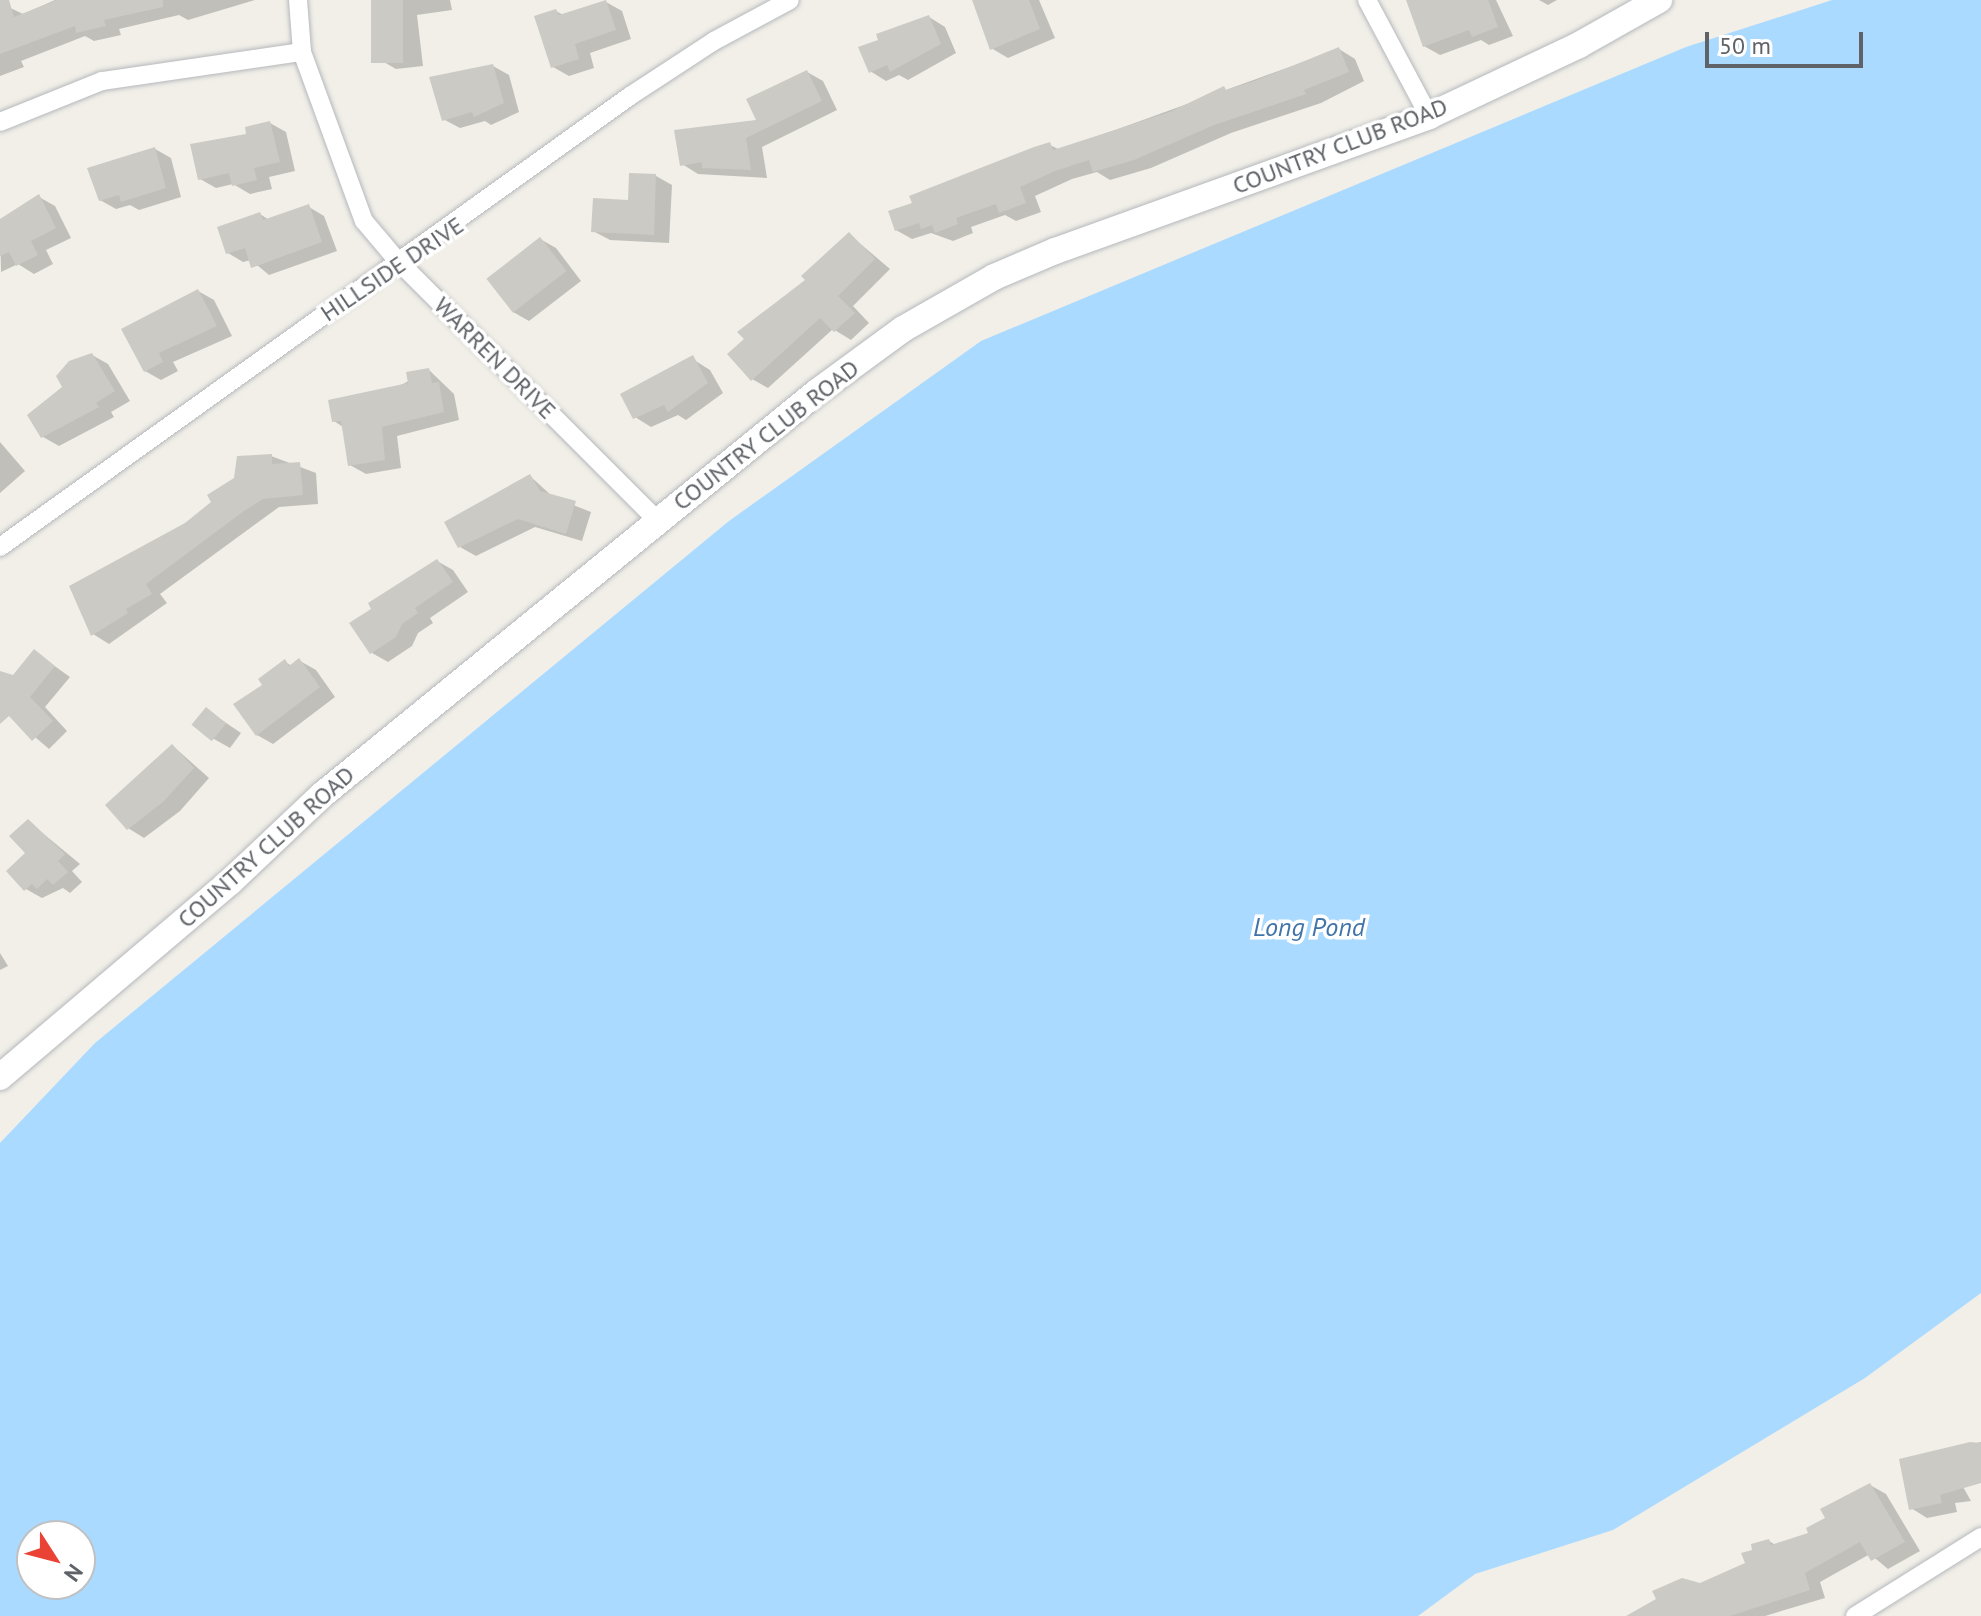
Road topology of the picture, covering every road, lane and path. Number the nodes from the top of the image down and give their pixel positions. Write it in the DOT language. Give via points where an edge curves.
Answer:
graph roads {
  1 [pos="298,0"];
  2 [pos="790,0"];
  3 [pos="1367,0"];
  4 [pos="1659,0"];
  5 [pos="302,52"];
  6 [pos="1429,116"];
  7 [pos="0,122"];
  8 [pos="397,260"];
  9 [pos="657,520"];
  10 [pos="0,547"];
  11 [pos="0,1077"];
  12 [pos="1981,1537"];
  13 [pos="1855,1616"];
  1 -- 5 [label="street, WARREN DRIVE"];
  2 -- 8 [label="street, HILLSIDE DRIVE" via="642,88 466,219"];
  3 -- 6 [label="street"];
  4 -- 6 [label="street, COUNTRY CLUB ROAD" via="1579,45"];
  5 -- 7 [label="street" via="102,81"];
  5 -- 8 [label="street, WARREN DRIVE" via="364,221"];
  6 -- 9 [label="street, COUNTRY CLUB ROAD" via="994,277 903,329"];
  8 -- 9 [label="street, WARREN DRIVE"];
  8 -- 10 [label="street, HILLSIDE DRIVE"];
  9 -- 11 [label="street, COUNTRY CLUB ROAD" via="322,795 230,882"];
  12 -- 13 [label="street"];
}
